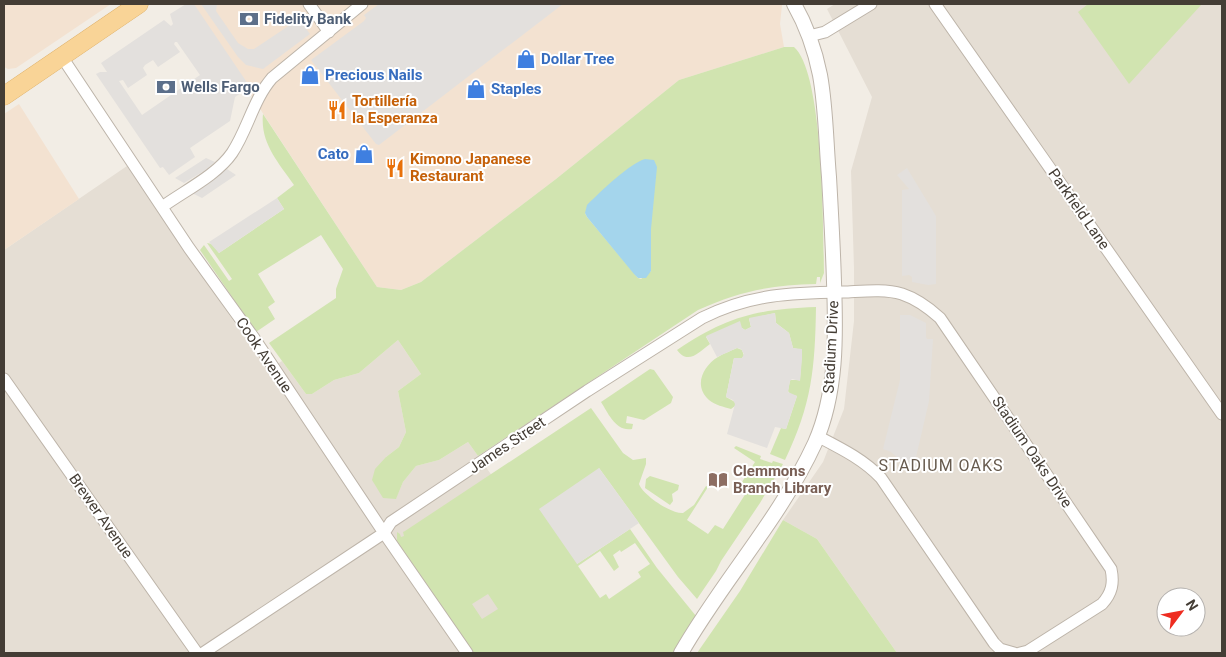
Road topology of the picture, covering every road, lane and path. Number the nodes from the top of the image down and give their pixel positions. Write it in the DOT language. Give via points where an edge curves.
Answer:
graph roads {
  1 [pos="139,4"];
  2 [pos="308,4"];
  3 [pos="362,4"];
  4 [pos="794,4"];
  5 [pos="872,4"];
  6 [pos="936,4"];
  7 [pos="329,32"];
  8 [pos="809,36"];
  9 [pos="62,57"];
  10 [pos="5,91"];
  11 [pos="162,206"];
  12 [pos="834,292"];
  13 [pos="4,379"];
  14 [pos="1222,414"];
  15 [pos="818,436"];
  16 [pos="384,533"];
  17 [pos="197,653"];
  18 [pos="203,653"];
  19 [pos="467,653"];
  20 [pos="681,653"];
  21 [pos="1014,653"];
  22 [pos="1020,653"];
  1 -- 9 [label="main road"];
  2 -- 7 [label="street"];
  3 -- 7 [label="street"];
  4 -- 8 [label="street, Stadium Drive"];
  5 -- 8 [label="street" via="825,32"];
  6 -- 14 [label="street, Parkfield Lane"];
  7 -- 11 [label="street" via="264,87 226,161"];
  8 -- 12 [label="street, Stadium Drive" via="820,75 823,101"];
  9 -- 10 [label="main road"];
  9 -- 11 [label="street, Cook Avenue"];
  11 -- 16 [label="street, Cook Avenue"];
  12 -- 15 [label="street, Stadium Drive" via="834,364 826,413"];
  12 -- 16 [label="street, James Street" via="763,297 732,305 702,318 391,522"];
  12 -- 22 [label="street, Stadium Oaks Drive" via="885,291 900,294 914,298 940,318 1111,569 1112,589 1102,604"];
  13 -- 17 [label="street, Brewer Avenue"];
  15 -- 20 [label="street, Stadium Drive" via="771,520"];
  15 -- 21 [label="street" via="871,468 994,644"];
  16 -- 18 [label="street, James Street"];
  16 -- 19 [label="street, Cook Avenue"];
}
